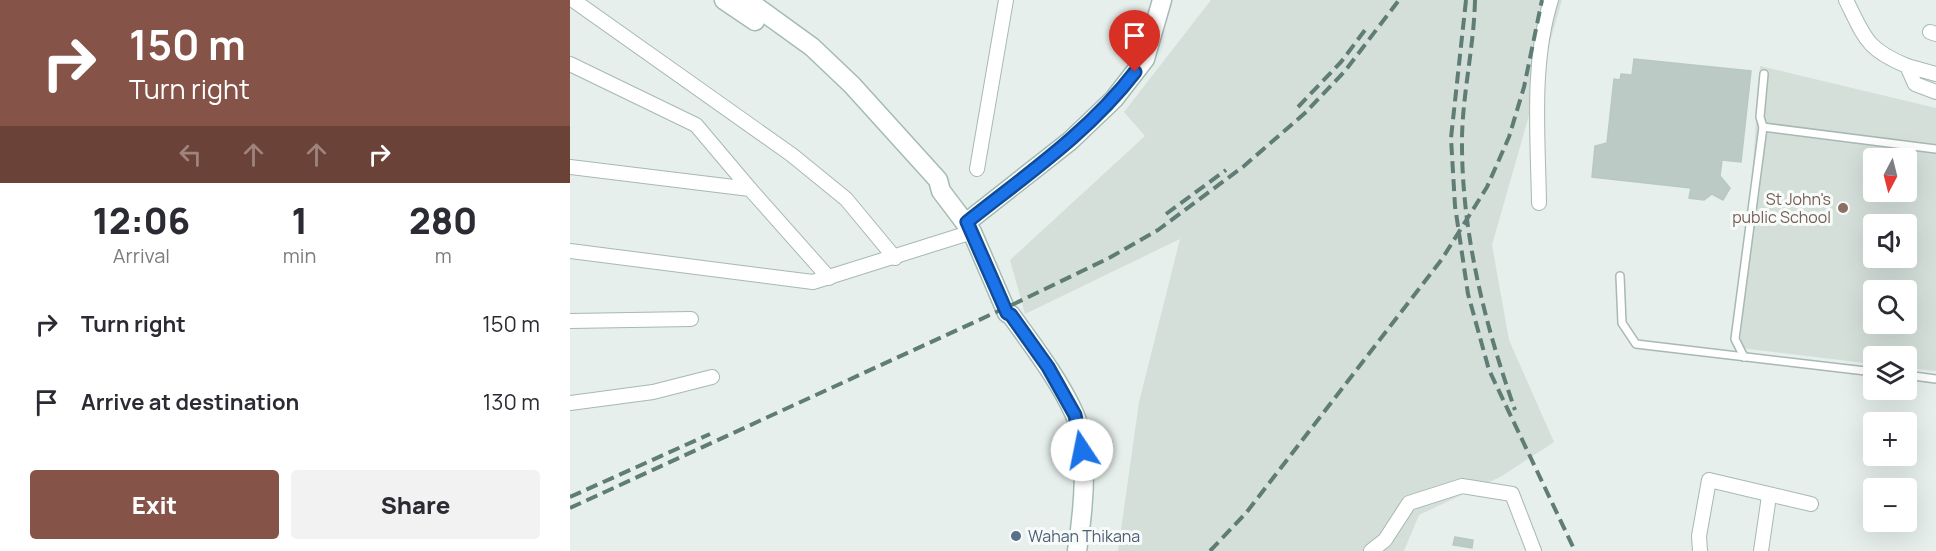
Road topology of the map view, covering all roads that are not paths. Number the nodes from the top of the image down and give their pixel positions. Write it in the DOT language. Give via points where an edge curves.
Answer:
graph roads {
  1 [pos="573,0"];
  2 [pos="724,0"];
  3 [pos="747,0"];
  4 [pos="1006,0"];
  5 [pos="1162,0"];
  6 [pos="1551,0"];
  7 [pos="1846,0"];
  8 [pos="570,64"];
  9 [pos="1906,66"];
  10 [pos="1764,74"];
  11 [pos="1936,74"];
  12 [pos="1936,92"];
  13 [pos="1763,127"];
  14 [pos="1936,149"];
  15 [pos="570,167"];
  16 [pos="977,169"];
  17 [pos="750,189"];
  18 [pos="941,191"];
  19 [pos="1539,203"];
  20 [pos="969,227"];
  21 [pos="570,251"];
  22 [pos="895,258"];
  23 [pos="1620,276"];
  24 [pos="829,278"];
  25 [pos="691,319"];
  26 [pos="570,321"];
  27 [pos="1744,357"];
  28 [pos="1863,371"];
  29 [pos="1917,376"];
  30 [pos="712,377"];
  31 [pos="1936,379"];
  32 [pos="570,403"];
  33 [pos="1769,496"];
  34 [pos="1811,504"];
  35 [pos="1077,551"];
  36 [pos="1371,551"];
  37 [pos="1534,551"];
  38 [pos="1700,551"];
  39 [pos="1761,551"];
  1 -- 22 [label="street" via="792,155 846,198"];
  2 -- 18 [label="main road" via="802,54 845,92 930,188"];
  3 -- 18 [label="main road" via="812,47 852,85 938,180"];
  4 -- 16 [label="street"];
  5 -- 20 [label="main road" via="1145,59 1114,99"];
  6 -- 19 [label="street" via="1542,29"];
  7 -- 9 [label="street" via="1867,43 1883,56"];
  8 -- 17 [label="street" via="696,125"];
  9 -- 11 [label="street"];
  9 -- 12 [label="street" via="1915,84"];
  10 -- 13 [label="lane" via="1760,117"];
  13 -- 14 [label="lane"];
  13 -- 27 [label="lane" via="1735,339"];
  15 -- 17 [label="street"];
  17 -- 24 [label="street"];
  18 -- 20 [label="main road"];
  20 -- 22 [label="street"];
  20 -- 35 [label="main road" via="1007,313 1048,367 1075,415 1082,450 1084,507"];
  21 -- 24 [label="street" via="813,282"];
  22 -- 24 [label="street"];
  23 -- 27 [label="lane" via="1622,323 1636,344"];
  25 -- 26 [label="street"];
  27 -- 28 [label="lane"];
  29 -- 31 [label="lane"];
  30 -- 32 [label="street" via="653,393"];
  33 -- 34 [label="street"];
  33 -- 38 [label="street" via="1709,480"];
  33 -- 39 [label="street"];
  36 -- 37 [label="street" via="1385,540 1408,502 1462,486 1512,494"];
}
